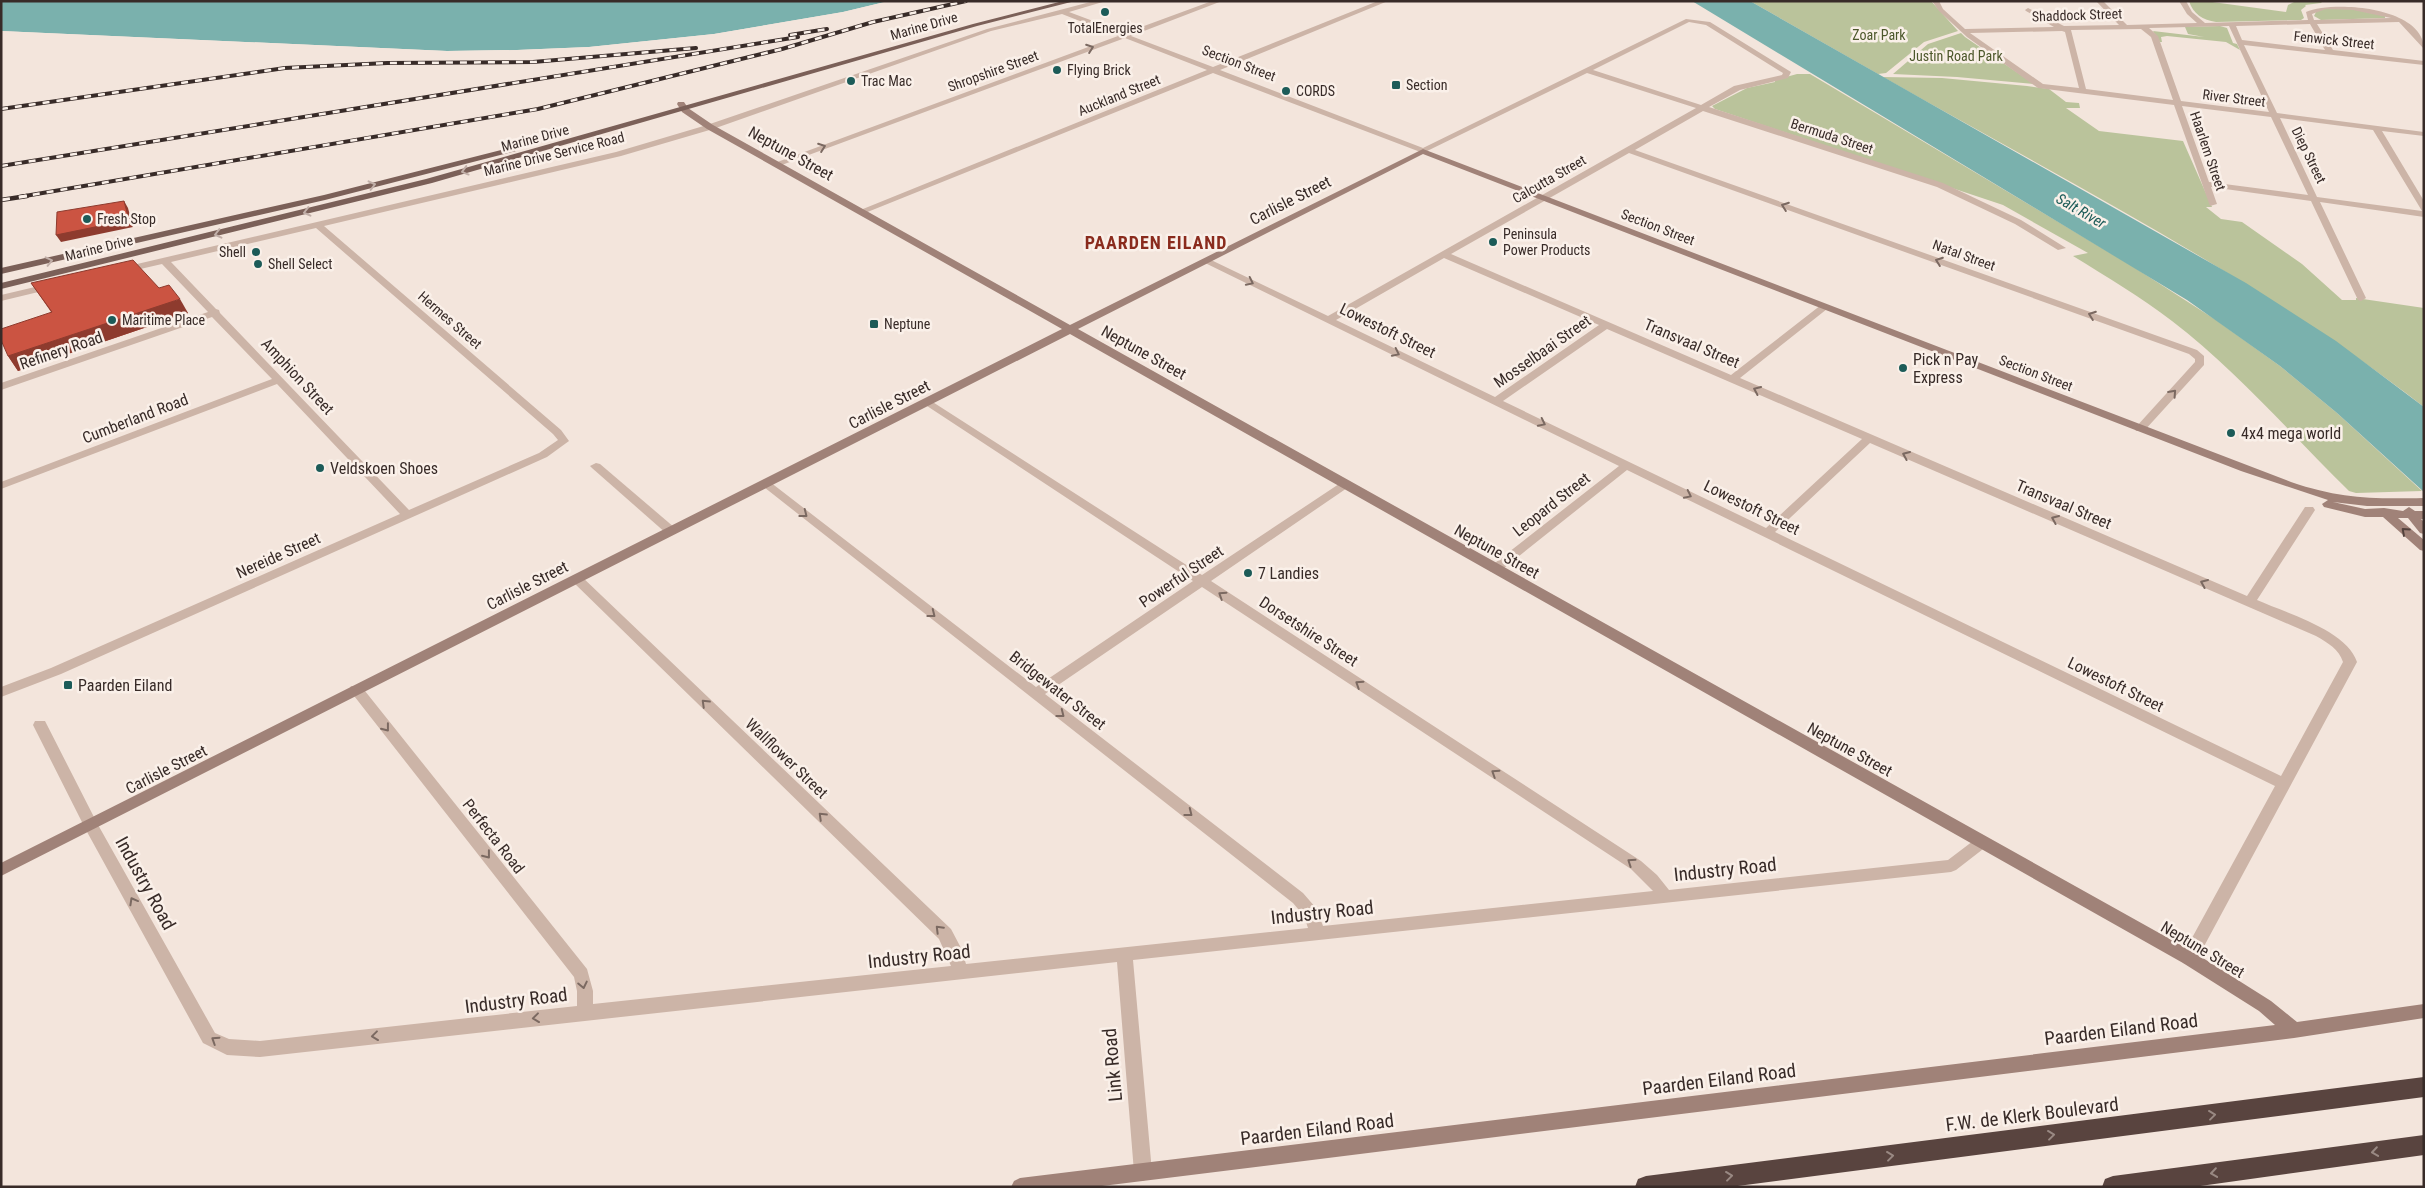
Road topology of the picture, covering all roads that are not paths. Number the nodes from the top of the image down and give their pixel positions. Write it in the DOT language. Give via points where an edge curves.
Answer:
graph roads {
  1 [pos="1046,1"];
  2 [pos="1072,1"];
  3 [pos="1103,1"];
  4 [pos="1219,1"];
  5 [pos="1385,1"];
  6 [pos="1935,1"];
  7 [pos="2099,1"];
  8 [pos="2182,1"];
  9 [pos="2337,3"];
  10 [pos="1061,11"];
  11 [pos="2401,20"];
  12 [pos="2313,22"];
  13 [pos="2231,24"];
  14 [pos="2204,25"];
  15 [pos="2124,26"];
  16 [pos="2142,26"];
  17 [pos="2044,28"];
  18 [pos="2065,28"];
  19 [pos="1964,31"];
  20 [pos="1124,36"];
  21 [pos="2241,42"];
  22 [pos="2424,47"];
  23 [pos="2331,53"];
  24 [pos="2424,63"];
  25 [pos="1214,70"];
  26 [pos="1586,70"];
  27 [pos="1788,74"];
  28 [pos="2083,91"];
  29 [pos="2178,103"];
  30 [pos="683,107"];
  31 [pos="1701,108"];
  32 [pos="2275,115"];
  33 [pos="710,127"];
  34 [pos="2376,128"];
  35 [pos="2424,134"];
  36 [pos="1628,150"];
  37 [pos="1423,151"];
  38 [pos="776,164"];
  39 [pos="2206,184"];
  40 [pos="1543,198"];
  41 [pos="2315,199"];
  42 [pos="2213,204"];
  43 [pos="2424,208"];
  44 [pos="862,211"];
  45 [pos="2424,214"];
  46 [pos="317,224"];
  47 [pos="2061,248"];
  48 [pos="1445,255"];
  49 [pos="164,260"];
  50 [pos="1206,261"];
  51 [pos="1,271"];
  52 [pos="116,271"];
  53 [pos="59,285"];
  54 [pos="1,286"];
  55 [pos="1,298"];
  56 [pos="2361,298"];
  57 [pos="1824,307"];
  58 [pos="216,312"];
  59 [pos="1330,320"];
  60 [pos="1606,325"];
  61 [pos="1070,329"];
  62 [pos="1732,379"];
  63 [pos="279,380"];
  64 [pos="1,387"];
  65 [pos="1496,401"];
  66 [pos="928,402"];
  67 [pos="2140,430"];
  68 [pos="563,439"];
  69 [pos="1868,439"];
  70 [pos="1627,465"];
  71 [pos="596,466"];
  72 [pos="2245,469"];
  73 [pos="766,484"];
  74 [pos="1346,484"];
  75 [pos="1,486"];
  76 [pos="2400,502"];
  77 [pos="2424,502"];
  78 [pos="2376,503"];
  79 [pos="2309,510"];
  80 [pos="407,515"];
  81 [pos="2388,515"];
  82 [pos="2418,515"];
  83 [pos="2424,530"];
  84 [pos="671,531"];
  85 [pos="1767,533"];
  86 [pos="2424,547"];
  87 [pos="1495,569"];
  88 [pos="576,578"];
  89 [pos="1202,582"];
  90 [pos="2249,602"];
  91 [pos="356,689"];
  92 [pos="1,692"];
  93 [pos="1035,694"];
  94 [pos="40,726"];
  95 [pos="2284,784"];
  96 [pos="91,826"];
  97 [pos="1982,842"];
  98 [pos="1,870"];
  99 [pos="1665,896"];
  100 [pos="1318,933"];
  101 [pos="1124,955"];
  102 [pos="2189,958"];
  103 [pos="961,972"];
  104 [pos="2424,1011"];
  105 [pos="585,1012"];
  106 [pos="2294,1030"];
  107 [pos="2424,1087"];
  108 [pos="2424,1145"];
  109 [pos="1143,1172"];
  110 [pos="1020,1187"];
  111 [pos="1646,1187"];
  112 [pos="2113,1187"];
  1 -- 30 [label="main road, Marine Drive" via="970,20"];
  2 -- 30 [label="main road, Marine Drive" via="989,21"];
  3 -- 10 [label="street, Marine Drive Service Road"];
  4 -- 20 [label="street, Shropshire Street"];
  5 -- 25 [label="street, Auckland Street"];
  6 -- 19 [label="street"];
  7 -- 15 [label="street"];
  8 -- 14 [label="street" via="2189,13"];
  9 -- 11 [label="street"];
  9 -- 12 [label="street" via="2309,10"];
  10 -- 20 [label="street, Section Street"];
  10 -- 33 [label="street, Marine Drive Service Road" via="981,32"];
  11 -- 12 [label="street, Shaddock Street"];
  11 -- 22 [label="street"];
  12 -- 13 [label="street, Shaddock Street"];
  12 -- 23 [label="street"];
  13 -- 14 [label="street, Shaddock Street"];
  13 -- 21 [label="street, Diep Street"];
  14 -- 16 [label="street, Shaddock Street"];
  15 -- 16 [label="street, Shaddock Street"];
  15 -- 18 [label="street, Shaddock Street"];
  16 -- 29 [label="street, Haarlem Street" via="2154,36"];
  17 -- 18 [label="street, Shaddock Street"];
  17 -- 18 [label="street" via="2026,8"];
  17 -- 19 [label="street, Shaddock Street"];
  18 -- 28 [label="street" via="2070,35"];
  19 -- 28 [label="street, River Street" via="2041,86"];
  20 -- 25 [label="street, Section Street"];
  38 -- 20 [label="street, Shropshire Street, one-way"];
  21 -- 23 [label="street, Fenwick Street"];
  21 -- 32 [label="street, Diep Street"];
  23 -- 24 [label="street, Fenwick Street"];
  25 -- 37 [label="street, Section Street"];
  25 -- 44 [label="street, Auckland Street"];
  26 -- 27 [label="street, Carlisle Street" via="1694,19 1708,23"];
  26 -- 31 [label="street, Bermuda Street"];
  26 -- 37 [label="street, Carlisle Street"];
  27 -- 31 [label="street, Calcutta Street" via="1741,86"];
  28 -- 29 [label="street, River Street"];
  29 -- 32 [label="street, River Street"];
  29 -- 39 [label="street, Haarlem Street"];
  30 -- 33 [label="street, Neptune Street"];
  51 -- 30 [label="main road, Marine Drive, one-way" via="335,194"];
  30 -- 54 [label="main road, Marine Drive, one-way" via="429,181"];
  31 -- 36 [label="street, Calcutta Street"];
  31 -- 47 [label="street, Bermuda Street" via="1940,185 2018,222"];
  32 -- 34 [label="street, River Street"];
  32 -- 41 [label="street, Diep Street"];
  33 -- 38 [label="street, Neptune Street"];
  33 -- 46 [label="street, Marine Drive Service Road" via="618,154"];
  34 -- 35 [label="street, River Street"];
  34 -- 43 [label="street"];
  36 -- 40 [label="street, Calcutta Street"];
  67 -- 36 [label="street, Natal Street, one-way" via="2200,363 2200,358 2193,352"];
  37 -- 40 [label="street, Section Street"];
  37 -- 50 [label="street, Carlisle Street"];
  38 -- 44 [label="street, Neptune Street"];
  39 -- 41 [label="street"];
  39 -- 42 [label="street, Haarlem Street"];
  40 -- 48 [label="street, Calcutta Street"];
  40 -- 57 [label="street, Section Street"];
  41 -- 45 [label="street"];
  41 -- 56 [label="street, Diep Street"];
  44 -- 61 [label="street, Neptune Street"];
  46 -- 49 [label="street, Marine Drive Service Road"];
  46 -- 68 [label="street, Hermes Street"];
  48 -- 59 [label="street, Calcutta Street"];
  48 -- 60 [label="street, Transvaal Street"];
  49 -- 52 [label="street, Marine Drive Service Road"];
  49 -- 58 [label="street, Amphion Street"];
  50 -- 59 [label="street, Lowestoft Street, one-way"];
  50 -- 61 [label="street, Carlisle Street"];
  53 -- 55 [label="street"];
  57 -- 62 [label="street"];
  57 -- 67 [label="street, Section Street"];
  58 -- 63 [label="street, Amphion Street"];
  58 -- 64 [label="street, Refinery Road"];
  59 -- 65 [label="street, Lowestoft Street, one-way"];
  60 -- 62 [label="street, Transvaal Street"];
  60 -- 65 [label="street, Mosselbaai Street"];
  61 -- 66 [label="street, Carlisle Street"];
  61 -- 74 [label="street, Neptune Street"];
  69 -- 62 [label="street, Transvaal Street, one-way"];
  63 -- 75 [label="street, Cumberland Road"];
  63 -- 80 [label="street, Amphion Street"];
  65 -- 70 [label="street, Lowestoft Street, one-way"];
  66 -- 73 [label="street, Carlisle Street"];
  66 -- 89 [label="street, Dorsetshire Street"];
  67 -- 72 [label="street, Section Street"];
  68 -- 80 [label="street, Nereide Street" via="543,455"];
  69 -- 85 [label="street"];
  90 -- 69 [label="street, Transvaal Street, one-way"];
  70 -- 85 [label="street, Lowestoft Street, one-way"];
  70 -- 87 [label="street, Leopard Street"];
  71 -- 84 [label="street"];
  72 -- 78 [label="street, Section Street" via="2330,498"];
  72 -- 81 [label="street, Section Street" via="2331,506"];
  73 -- 84 [label="street, Carlisle Street"];
  73 -- 93 [label="street, Bridgewater Street, one-way"];
  74 -- 87 [label="street, Neptune Street"];
  74 -- 89 [label="street, Powerful Street"];
  76 -- 77 [label="street, Section Street"];
  76 -- 78 [label="street, Section Street"];
  76 -- 82 [label="street"];
  78 -- 81 [label="street"];
  79 -- 90 [label="street"];
  80 -- 92 [label="street, Nereide Street" via="56,672"];
  81 -- 82 [label="street, Section Street"];
  86 -- 81 [label="street, one-way"];
  82 -- 83 [label="street"];
  84 -- 88 [label="street, Carlisle Street"];
  85 -- 95 [label="street, Lowestoft Street"];
  87 -- 97 [label="street, Neptune Street"];
  88 -- 91 [label="street, Carlisle Street"];
  103 -- 88 [label="street, Wallflower Street, one-way" via="945,934"];
  89 -- 93 [label="street, Powerful Street"];
  99 -- 89 [label="street, Dorsetshire Street, one-way" via="1636,865"];
  90 -- 95 [label="street, Transvaal Street" via="2331,639 2346,651 2350,662"];
  91 -- 96 [label="street, Carlisle Street"];
  91 -- 105 [label="street, Perfecta Road, one-way" via="581,974"];
  93 -- 100 [label="street, Bridgewater Street, one-way" via="1298,898 1310,913"];
  94 -- 96 [label="street, Industry Road"];
  95 -- 102 [label="street, Transvaal Street"];
  96 -- 98 [label="street, Carlisle Street"];
  105 -- 96 [label="street, Industry Road, one-way" via="260,1050 227,1047 210,1038"];
  97 -- 99 [label="street, Industry Road" via="1951,866"];
  97 -- 102 [label="street, Neptune Street"];
  99 -- 100 [label="street, Industry Road"];
  100 -- 101 [label="street, Industry Road"];
  101 -- 103 [label="street, Industry Road"];
  101 -- 109 [label="street, Link Road"];
  102 -- 106 [label="street, Neptune Street" via="2265,1006"];
  103 -- 105 [label="street, Industry Road"];
  104 -- 106 [label="street, Paarden Eiland Road"];
  106 -- 109 [label="street, Paarden Eiland Road"];
  111 -- 107 [label="highway, F.W. de Klerk Boulevard, one-way"];
  108 -- 112 [label="highway, one-way"];
  109 -- 110 [label="street, Paarden Eiland Road"];
}
